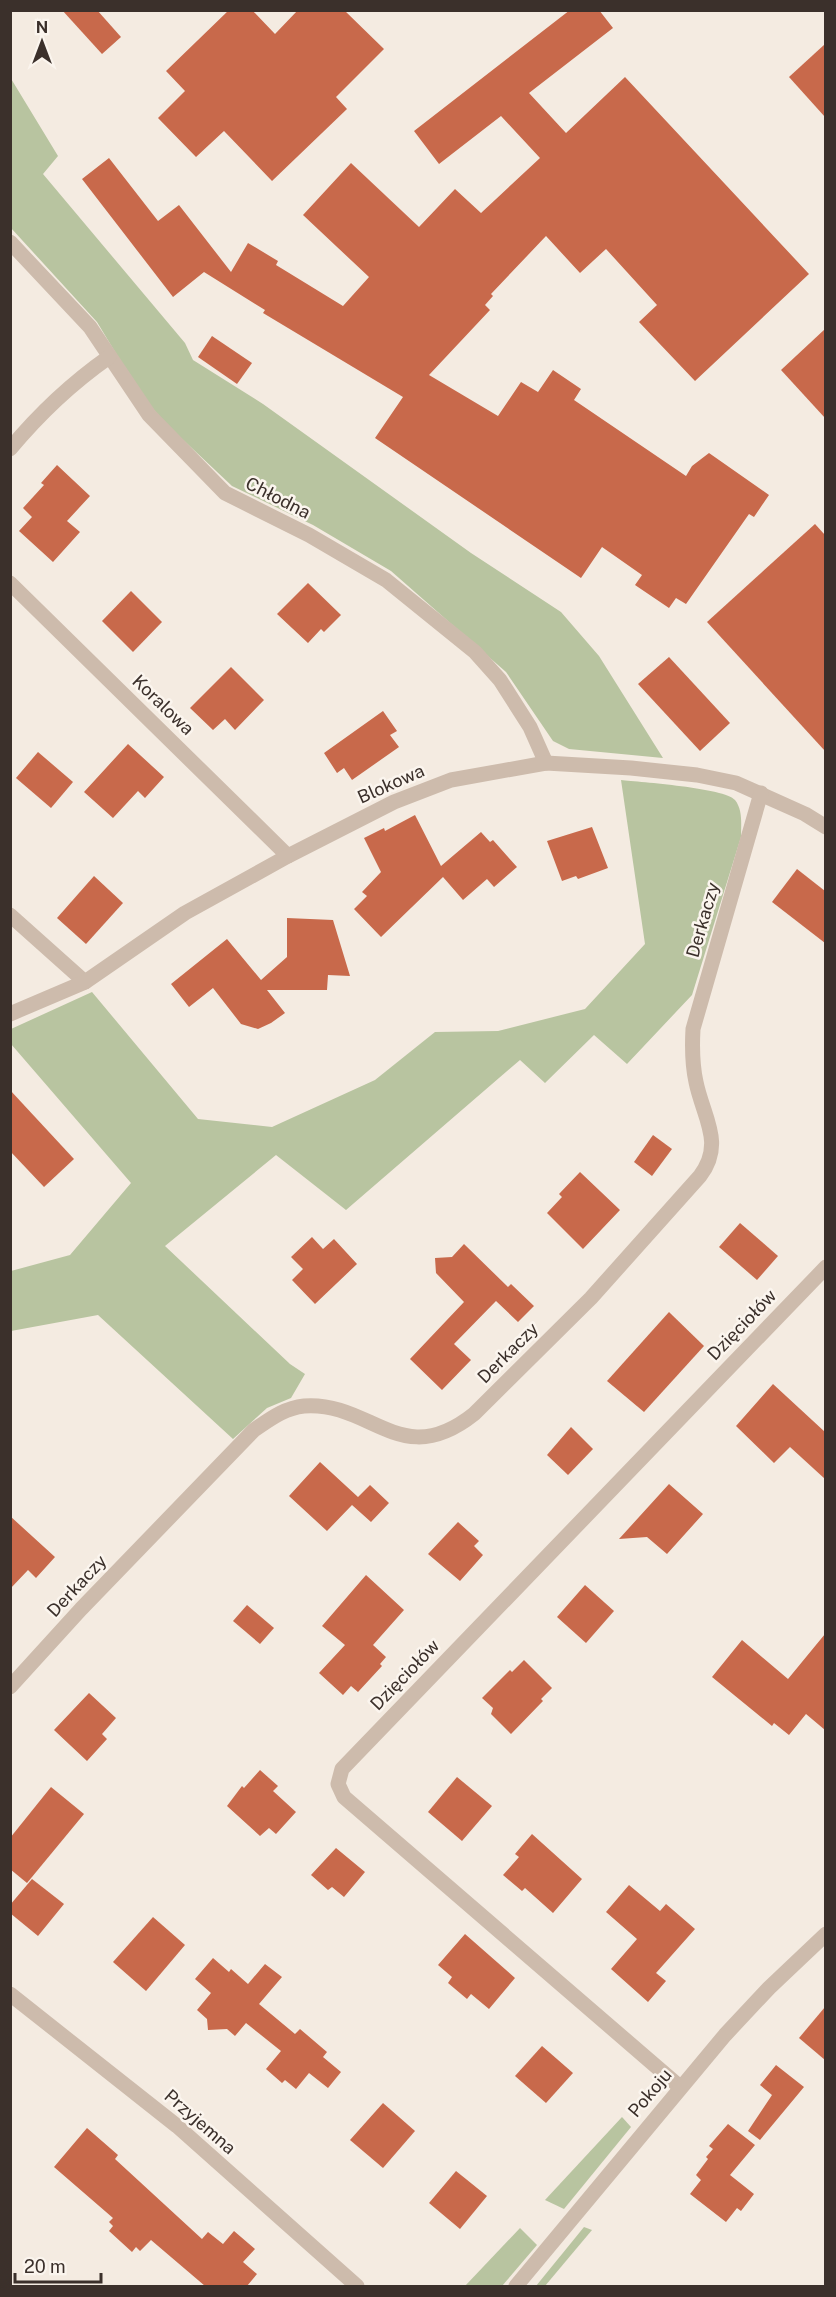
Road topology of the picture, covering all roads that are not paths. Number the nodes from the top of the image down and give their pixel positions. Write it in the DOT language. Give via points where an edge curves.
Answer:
graph roads {
  1 [pos="10,242"];
  2 [pos="109,357"];
  3 [pos="10,449"];
  4 [pos="10,583"];
  5 [pos="546,763"];
  6 [pos="760,793"];
  7 [pos="825,827"];
  8 [pos="288,856"];
  9 [pos="10,915"];
  10 [pos="85,982"];
  11 [pos="10,1014"];
  12 [pos="825,1267"];
  13 [pos="10,1687"];
  14 [pos="825,1934"];
  15 [pos="10,1994"];
  16 [pos="680,2087"];
  17 [pos="357,2286"];
  18 [pos="516,2286"];
  1 -- 2 [label="street, Chłodna" via="90,327"];
  2 -- 3 [label="street" via="56,400"];
  2 -- 5 [label="street, Chłodna" via="148,415 225,493 386,579 475,652 500,680 530,727"];
  4 -- 8 [label="street, Koralowa"];
  5 -- 6 [label="street, Blokowa" via="697,775 736,783"];
  5 -- 8 [label="street, Blokowa" via="451,780 394,802"];
  6 -- 7 [label="street, Blokowa"];
  6 -- 13 [label="street, Derkaczy" via="693,1029 691,1055 712,1143 712,1154 700,1176 591,1298 461,1425 421,1437 394,1434 346,1412 302,1406 280,1412 254,1430"];
  8 -- 10 [label="street, Blokowa" via="185,913"];
  9 -- 10 [label="street"];
  10 -- 11 [label="street, Blokowa"];
  12 -- 16 [label="street, Dzięciołów" via="342,1769 338,1784 344,1797"];
  14 -- 16 [label="street, Pokoju"];
  15 -- 17 [label="street, Przyjemna" via="177,2126"];
  16 -- 18 [label="street, Pokoju"];
}
